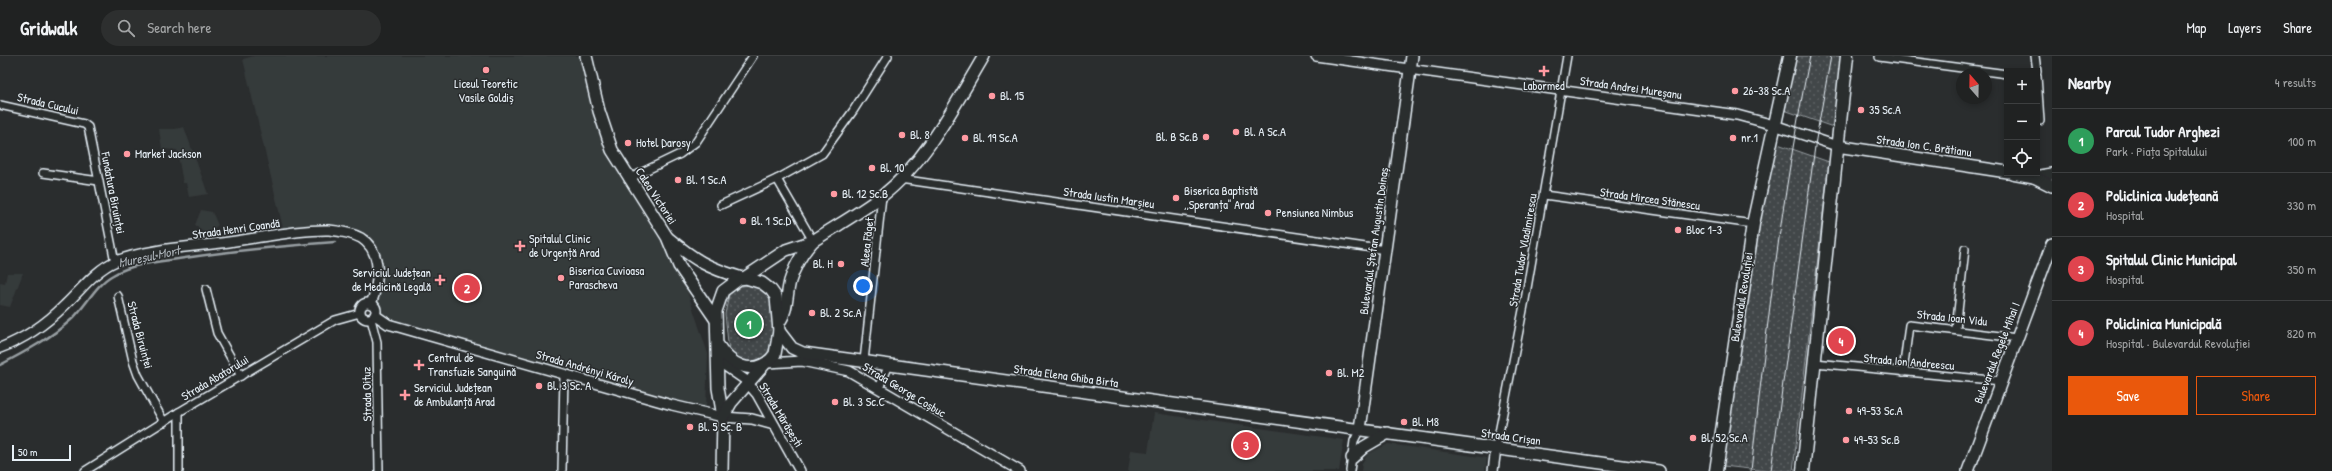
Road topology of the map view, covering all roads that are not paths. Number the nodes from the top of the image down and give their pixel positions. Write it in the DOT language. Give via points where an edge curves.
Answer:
graph roads {
  1 [pos="586,56"];
  2 [pos="753,56"];
  3 [pos="888,56"];
  4 [pos="984,56"];
  5 [pos="1316,56"];
  6 [pos="1412,56"];
  7 [pos="1567,56"];
  8 [pos="1790,56"];
  9 [pos="1847,56"];
  10 [pos="1879,56"];
  11 [pos="2036,56"];
  12 [pos="1909,58"];
  13 [pos="1411,68"];
  14 [pos="2037,68"];
  15 [pos="2004,74"];
  16 [pos="1561,91"];
  17 [pos="0,105"];
  18 [pos="1774,125"];
  19 [pos="89,128"];
  20 [pos="1837,146"];
  21 [pos="2004,172"];
  22 [pos="44,173"];
  23 [pos="2028,176"];
  24 [pos="2052,176"];
  25 [pos="2034,177"];
  26 [pos="628,179"];
  27 [pos="777,179"];
  28 [pos="900,179"];
  29 [pos="99,181"];
  30 [pos="2052,185"];
  31 [pos="1544,195"];
  32 [pos="882,196"];
  33 [pos="721,205"];
  34 [pos="1753,224"];
  35 [pos="667,237"];
  36 [pos="813,241"];
  37 [pos="2052,244"];
  38 [pos="1965,248"];
  39 [pos="1386,250"];
  40 [pos="115,262"];
  41 [pos="743,278"];
  42 [pos="206,289"];
  43 [pos="118,296"];
  44 [pos="371,304"];
  45 [pos="360,313"];
  46 [pos="373,317"];
  47 [pos="716,320"];
  48 [pos="779,328"];
  49 [pos="1956,329"];
  50 [pos="2017,338"];
  51 [pos="718,345"];
  52 [pos="0,348"];
  53 [pos="718,361"];
  54 [pos="864,361"];
  55 [pos="1815,363"];
  56 [pos="766,364"];
  57 [pos="889,365"];
  58 [pos="1903,372"];
  59 [pos="564,375"];
  60 [pos="241,376"];
  61 [pos="2001,381"];
  62 [pos="748,384"];
  63 [pos="879,388"];
  64 [pos="179,412"];
  65 [pos="723,417"];
  66 [pos="164,422"];
  67 [pos="774,425"];
  68 [pos="1360,429"];
  69 [pos="1388,432"];
  70 [pos="1496,448"];
  71 [pos="1352,458"];
  72 [pos="85,471"];
  73 [pos="179,471"];
  74 [pos="378,471"];
  75 [pos="562,471"];
  76 [pos="722,471"];
  77 [pos="800,471"];
  78 [pos="1020,471"];
  79 [pos="1350,471"];
  80 [pos="1493,471"];
  81 [pos="1659,471"];
  82 [pos="1716,471"];
  83 [pos="1803,471"];
  84 [pos="1968,471"];
  1 -- 26 [label="main road, Calea Victoriei" via="608,139"];
  2 -- 26 [label="street" via="696,142 680,154"];
  3 -- 27 [label="street" via="822,154"];
  4 -- 28 [label="main road" via="934,137"];
  5 -- 13 [label="street, Strada Andrei Mureșanu"];
  6 -- 13 [label="main road, Bulevardul Ștefan Augustin Doinaș"];
  7 -- 16 [label="street, Strada Tudor Vladimirescu"];
  8 -- 18 [label="main road, Bulevardul Revoluției"];
  9 -- 20 [label="main road"];
  10 -- 12 [label="street"];
  11 -- 14 [label="street"];
  12 -- 15 [label="street"];
  13 -- 16 [label="street, Strada Andrei Mureșanu"];
  13 -- 39 [label="main road, Bulevardul Ștefan Augustin Doinaș"];
  16 -- 18 [label="street, Strada Andrei Mureșanu" via="1737,115"];
  16 -- 31 [label="street, Strada Tudor Vladimirescu"];
  17 -- 19 [label="street, Strada Cucului" via="84,124"];
  18 -- 20 [label="street"];
  18 -- 34 [label="main road, Bulevardul Revoluției"];
  19 -- 29 [label="street, Fundatura Biruinței"];
  20 -- 21 [label="main road, Strada Ion C. Brătianu"];
  20 -- 55 [label="main road"];
  22 -- 29 [label="street"];
  23 -- 25 [label="main road"];
  24 -- 25 [label="main road"];
  24 -- 30 [label="main road"];
  25 -- 30 [label="main road"];
  26 -- 35 [label="main road, Calea Victoriei"];
  27 -- 33 [label="street"];
  27 -- 36 [label="street"];
  28 -- 32 [label="main road"];
  28 -- 39 [label="street, Strada Iustin Marșieu"];
  29 -- 40 [label="street, Fundatura Biruinței"];
  31 -- 34 [label="street, Strada Mircea Stănescu"];
  31 -- 70 [label="street, Strada Tudor Vladimirescu"];
  32 -- 36 [label="main road"];
  32 -- 54 [label="street, Aleea Făget"];
  34 -- 82 [label="main road, Bulevardul Revoluției"];
  35 -- 41 [label="main road, Calea Victoriei" via="687,255 707,266"];
  35 -- 47 [label="main road, Calea Victoriei" via="679,266"];
  36 -- 41 [label="main road" via="786,250"];
  36 -- 48 [label="main road" via="798,261 790,281 785,312"];
  37 -- 50 [label="main road, Bulevardul Regele Mihai I"];
  38 -- 49 [label="street"];
  39 -- 68 [label="main road, Bulevardul Ștefan Augustin Doinaș"];
  40 -- 44 [label="street, Strada Henri Coandă" via="142,254 283,234 337,231 360,238 372,250 378,278"];
  40 -- 52 [label="street, Strada Henri Coandă" via="99,272 52,317"];
  41 -- 47 [label="main road" via="730,284 723,291"];
  41 -- 48 [label="main road" via="762,283 773,293 777,301"];
  42 -- 60 [label="street" via="217,333"];
  43 -- 66 [label="street, Strada Biruinței" via="132,361"];
  44 -- 45 [label="street" via="363,306"];
  44 -- 46 [label="street" via="375,308"];
  45 -- 46 [label="street" via="364,318"];
  45 -- 60 [label="street, Strada Abatorului" via="335,320"];
  46 -- 59 [label="street, Strada Andrényi Károly" via="388,324"];
  46 -- 74 [label="street, Strada Oituz" via="377,342"];
  47 -- 51 [label="main road"];
  48 -- 54 [label="main road, Strada Elena Ghiba Birta" via="792,348 799,352"];
  48 -- 56 [label="main road" via="775,354"];
  49 -- 50 [label="street, Strada Ioan Vidu"];
  49 -- 58 [label="street, Strada Ioan Vidu" via="1909,325"];
  50 -- 61 [label="main road, Bulevardul Regele Mihai I"];
  51 -- 53 [label="main road"];
  51 -- 56 [label="main road" via="724,355 736,364 745,367"];
  53 -- 62 [label="street, Strada Mărășești"];
  53 -- 65 [label="main road" via="719,395"];
  54 -- 57 [label="main road, Strada Elena Ghiba Birta"];
  55 -- 58 [label="street, Strada Ion Andreescu"];
  55 -- 83 [label="main road"];
  56 -- 62 [label="main road"];
  56 -- 63 [label="street, Strada George Coșbuc" via="802,361 843,369"];
  57 -- 63 [label="street"];
  57 -- 68 [label="main road, Strada Elena Ghiba Birta"];
  58 -- 61 [label="street, Strada Ion Andreescu"];
  59 -- 65 [label="street, Strada Andrényi Károly" via="672,406"];
  59 -- 75 [label="street"];
  60 -- 64 [label="street, Strada Abatorului"];
  61 -- 84 [label="main road, Bulevardul Regele Mihai I"];
  62 -- 65 [label="main road" via="731,403"];
  62 -- 67 [label="street, Strada Mărășești"];
  63 -- 78 [label="street, Strada George Coșbuc"];
  64 -- 66 [label="street, Strada Abatorului"];
  64 -- 73 [label="street"];
  65 -- 67 [label="street, Strada Andrényi Károly" via="752,419"];
  65 -- 76 [label="main road"];
  66 -- 72 [label="street, Strada Abatorului"];
  67 -- 77 [label="street, Strada Mărășești"];
  68 -- 69 [label="main road, Strada Crișan"];
  68 -- 71 [label="street" via="1354,441"];
  69 -- 70 [label="main road, Strada Crișan"];
  69 -- 71 [label="main road"];
  70 -- 80 [label="street"];
  70 -- 81 [label="main road, Strada Crișan"];
  71 -- 79 [label="street"];
}
